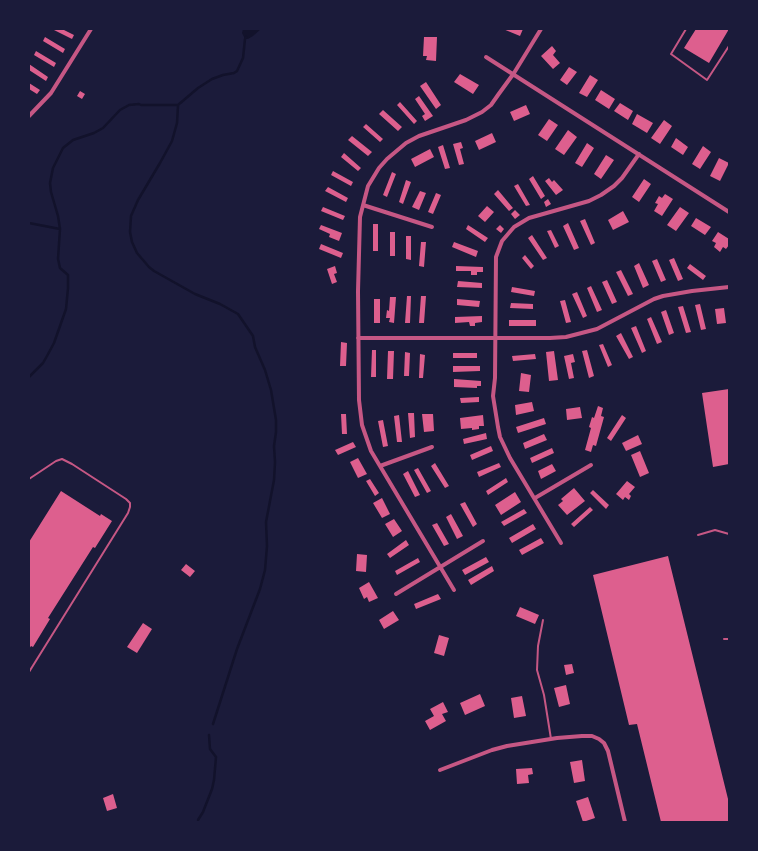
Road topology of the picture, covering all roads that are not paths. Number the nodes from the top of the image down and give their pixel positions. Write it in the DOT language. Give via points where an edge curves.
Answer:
graph roads {
  1 [pos="91,29"];
  2 [pos="541,29"];
  3 [pos="626,29"];
  4 [pos="629,29"];
  5 [pos="686,29"];
  6 [pos="729,46"];
  7 [pos="486,57"];
  8 [pos="514,73"];
  9 [pos="29,116"];
  10 [pos="638,154"];
  11 [pos="363,205"];
  12 [pos="729,212"];
  13 [pos="432,227"];
  14 [pos="729,287"];
  15 [pos="358,338"];
  16 [pos="495,338"];
  17 [pos="432,447"];
  18 [pos="591,465"];
  19 [pos="380,466"];
  20 [pos="29,479"];
  21 [pos="535,498"];
  22 [pos="729,534"];
  23 [pos="698,535"];
  24 [pos="483,541"];
  25 [pos="561,543"];
  26 [pos="440,567"];
  27 [pos="454,590"];
  28 [pos="396,594"];
  29 [pos="543,620"];
  30 [pos="729,639"];
  31 [pos="724,640"];
  32 [pos="29,672"];
  33 [pos="551,739"];
  34 [pos="440,770"];
  35 [pos="625,822"];
  1 -- 9 [label="street" via="51,93"];
  2 -- 8 [label="street"];
  3 -- 4 [label="lane"];
  5 -- 6 [label="lane" via="671,54 707,80"];
  7 -- 8 [label="street"];
  8 -- 10 [label="street"];
  8 -- 11 [label="street" via="491,105 482,112 419,136 396,150 372,179"];
  10 -- 12 [label="street"];
  10 -- 16 [label="street" via="622,178 601,195 590,201 529,218 514,227 502,241 496,257"];
  11 -- 13 [label="street"];
  11 -- 15 [label="street" via="359,238"];
  14 -- 16 [label="street" via="663,296 597,329 583,333 550,338"];
  15 -- 16 [label="street"];
  15 -- 19 [label="street" via="359,412 371,451"];
  16 -- 21 [label="street" via="493,396 500,437"];
  17 -- 19 [label="street"];
  18 -- 21 [label="street"];
  19 -- 26 [label="street"];
  20 -- 32 [label="lane" via="62,459 130,503 128,513"];
  21 -- 25 [label="street"];
  22 -- 23 [label="lane" via="715,530"];
  24 -- 26 [label="street"];
  26 -- 27 [label="street"];
  26 -- 28 [label="street"];
  29 -- 33 [label="lane" via="537,670"];
  30 -- 31 [label="lane"];
  33 -- 34 [label="street" via="492,750"];
  33 -- 35 [label="street" via="589,736 596,737 604,743"];
}
